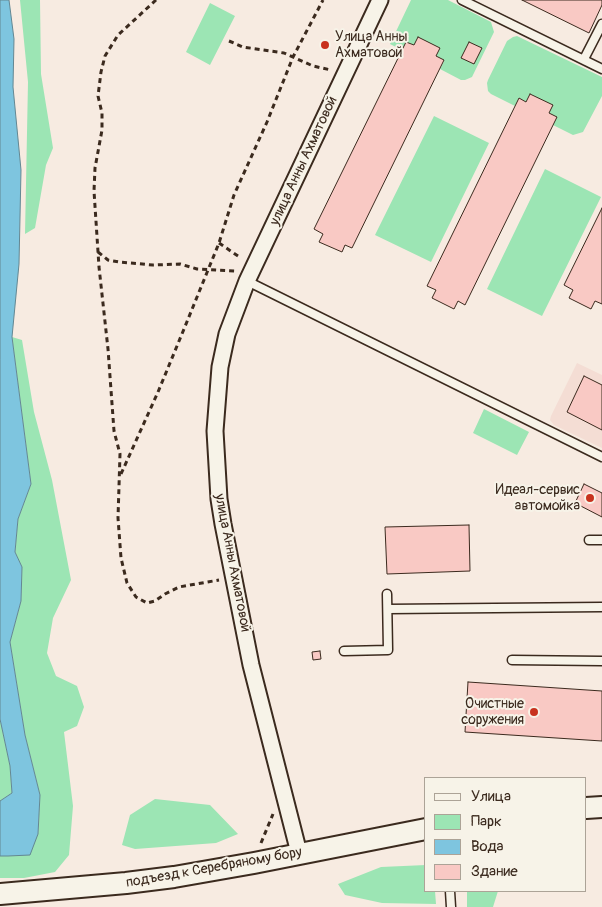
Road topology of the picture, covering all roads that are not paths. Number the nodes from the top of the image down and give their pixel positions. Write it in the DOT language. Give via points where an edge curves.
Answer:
graph roads {
  1 [pos="380,0"];
  2 [pos="462,0"];
  3 [pos="602,24"];
  4 [pos="584,60"];
  5 [pos="602,70"];
  6 [pos="251,273"];
  7 [pos="602,457"];
  8 [pos="589,540"];
  9 [pos="602,540"];
  10 [pos="387,594"];
  11 [pos="602,607"];
  12 [pos="388,610"];
  13 [pos="344,651"];
  14 [pos="512,660"];
  15 [pos="602,661"];
  16 [pos="602,807"];
  17 [pos="587,808"];
  18 [pos="424,829"];
  19 [pos="299,853"];
  20 [pos="450,892"];
  21 [pos="0,894"];
  22 [pos="451,907"];
  1 -- 6 [label="street, улица Анны Ахматовой"];
  2 -- 4 [label="lane"];
  3 -- 4 [label="lane"];
  4 -- 5 [label="lane"];
  6 -- 7 [label="lane"];
  6 -- 19 [label="street, улица Анны Ахматовой" via="227,334 220,367 215,431 219,499 251,665"];
  8 -- 9 [label="lane"];
  10 -- 12 [label="lane"];
  11 -- 12 [label="lane"];
  12 -- 13 [label="lane" via="388,650"];
  14 -- 15 [label="lane"];
  16 -- 17 [label="street"];
  18 -- 19 [label="street, подъезд к Серебряному бору"];
  19 -- 21 [label="street, подъезд к Серебряному бору" via="126,884"];
  20 -- 22 [label="lane"];
}
